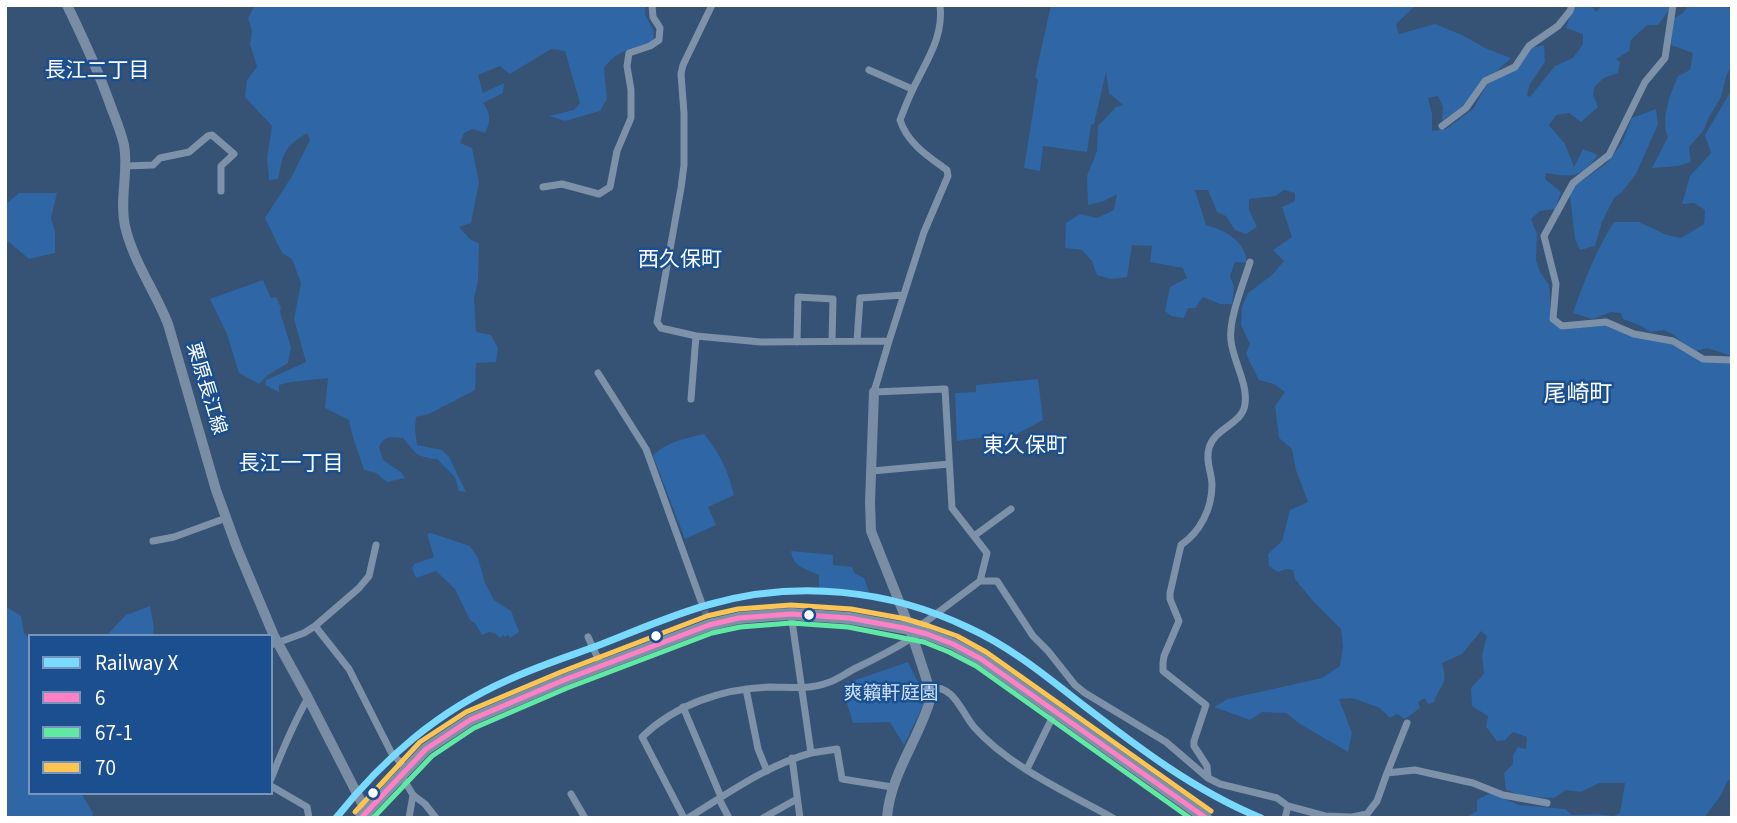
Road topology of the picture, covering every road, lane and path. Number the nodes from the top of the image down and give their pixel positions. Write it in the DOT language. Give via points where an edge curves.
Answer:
graph roads {
  1 [pos="67,5"];
  2 [pos="652,5"];
  3 [pos="712,5"];
  4 [pos="940,5"];
  5 [pos="1572,5"];
  6 [pos="1674,5"];
  7 [pos="869,70"];
  8 [pos="912,89"];
  9 [pos="1442,126"];
  10 [pos="126,166"];
  11 [pos="543,187"];
  12 [pos="221,191"];
  13 [pos="1250,262"];
  14 [pos="903,295"];
  15 [pos="696,336"];
  16 [pos="832,341"];
  17 [pos="858,341"];
  18 [pos="889,341"];
  19 [pos="797,342"];
  20 [pos="1732,360"];
  21 [pos="598,373"];
  22 [pos="874,392"];
  23 [pos="691,399"];
  24 [pos="949,464"];
  25 [pos="872,471"];
  26 [pos="1011,509"];
  27 [pos="226,518"];
  28 [pos="974,536"];
  29 [pos="153,541"];
  30 [pos="376,545"];
  31 [pos="980,581"];
  32 [pos="701,601"];
  33 [pos="792,614"];
  34 [pos="315,626"];
  35 [pos="911,634"];
  36 [pos="588,637"];
  37 [pos="275,644"];
  38 [pos="601,665"];
  39 [pos="929,687"];
  40 [pos="746,689"];
  41 [pos="802,689"];
  42 [pos="308,698"];
  43 [pos="684,707"];
  44 [pos="1055,712"];
  45 [pos="1407,723"];
  46 [pos="811,753"];
  47 [pos="792,758"];
  48 [pos="1027,769"];
  49 [pos="767,771"];
  50 [pos="403,772"];
  51 [pos="1387,773"];
  52 [pos="273,774"];
  53 [pos="1208,778"];
  54 [pos="273,787"];
  55 [pos="892,788"];
  56 [pos="571,794"];
  57 [pos="413,795"];
  58 [pos="720,798"];
  59 [pos="797,799"];
  60 [pos="1547,803"];
  61 [pos="1288,806"];
  62 [pos="365,815"];
  63 [pos="309,818"];
  64 [pos="408,818"];
  65 [pos="436,818"];
  66 [pos="585,818"];
  67 [pos="686,818"];
  68 [pos="729,818"];
  69 [pos="763,818"];
  70 [pos="800,818"];
  71 [pos="887,818"];
  72 [pos="1113,818"];
  73 [pos="1206,818"];
  74 [pos="1285,818"];
  1 -- 10 [label="main road, 栗原長江線" via="98,69 119,127"];
  2 -- 11 [label="street" via="659,40 629,53 631,118 617,151 610,187 599,194 562,184"];
  3 -- 15 [label="street" via="681,74 684,165 657,322 661,328"];
  4 -- 8 [label="street" via="937,39"];
  5 -- 9 [label="street" via="1558,26 1529,46 1515,66 1485,81 1466,108"];
  6 -- 20 [label="street" via="1665,58 1646,82 1609,155 1573,183 1544,236 1556,284 1553,319 1562,326 1606,322 1634,334 1673,341 1703,359"];
  7 -- 8 [label="street"];
  8 -- 14 [label="street" via="900,120 902,128 948,176"];
  10 -- 12 [label="street" via="153,165 160,158 189,152 212,135 234,154 220,166"];
  10 -- 27 [label="main road, 栗原長江線" via="125,226 168,324"];
  13 -- 53 [label="street" via="1230,336 1246,402 1242,413 1213,438 1208,449 1209,505 1193,537 1181,545 1170,593 1179,621 1163,663 1163,671 1206,705 1194,746"];
  14 -- 17 [label="street" via="860,298"];
  14 -- 18 [label="street"];
  15 -- 19 [label="street"];
  15 -- 23 [label="street"];
  16 -- 17 [label="street"];
  16 -- 19 [label="street"];
  16 -- 19 [label="street" via="833,299 798,297"];
  17 -- 18 [label="street"];
  18 -- 22 [label="street"];
  21 -- 32 [label="street" via="646,449"];
  22 -- 24 [label="street" via="945,389"];
  22 -- 25 [label="main road"];
  24 -- 25 [label="street"];
  24 -- 28 [label="street" via="952,508"];
  25 -- 35 [label="main road" via="871,531"];
  26 -- 28 [label="street"];
  27 -- 29 [label="street"];
  27 -- 37 [label="main road, 栗原長江線"];
  28 -- 31 [label="street" via="987,553"];
  30 -- 34 [label="street" via="368,579"];
  31 -- 35 [label="street"];
  31 -- 53 [label="street" via="997,581 1033,636 1075,685 1166,741"];
  33 -- 35 [label="highway" via="849,618"];
  33 -- 38 [label="highway" via="708,621"];
  33 -- 41 [label="street"];
  34 -- 37 [label="street"];
  34 -- 50 [label="street" via="349,669"];
  35 -- 39 [label="main road"];
  35 -- 41 [label="street" via="827,683"];
  35 -- 44 [label="highway" via="927,634 981,659"];
  36 -- 38 [label="street"];
  37 -- 42 [label="main road, 栗原長江線"];
  38 -- 50 [label="highway" via="470,720 426,749"];
  39 -- 48 [label="street" via="949,692 974,727"];
  39 -- 55 [label="main road" via="930,700"];
  40 -- 41 [label="street"];
  40 -- 43 [label="street"];
  40 -- 49 [label="street"];
  41 -- 46 [label="street"];
  42 -- 52 [label="street"];
  42 -- 62 [label="main road, 栗原長江線"];
  43 -- 58 [label="street"];
  43 -- 67 [label="street" via="642,737"];
  44 -- 48 [label="street"];
  44 -- 73 [label="highway"];
  45 -- 51 [label="street"];
  46 -- 47 [label="street"];
  46 -- 55 [label="street" via="837,749 842,779"];
  47 -- 49 [label="street"];
  47 -- 59 [label="street"];
  48 -- 72 [label="street"];
  49 -- 58 [label="street"];
  50 -- 57 [label="street"];
  50 -- 62 [label="highway"];
  51 -- 60 [label="street" via="1415,770"];
  51 -- 61 [label="street" via="1367,814 1325,816"];
  53 -- 61 [label="street" via="1277,798"];
  54 -- 63 [label="street" via="307,807"];
  55 -- 71 [label="main road"];
  56 -- 66 [label="street"];
  57 -- 64 [label="street"];
  57 -- 65 [label="street"];
  58 -- 67 [label="street"];
  58 -- 68 [label="street"];
  59 -- 69 [label="street"];
  59 -- 70 [label="street"];
  61 -- 74 [label="street"];
}
